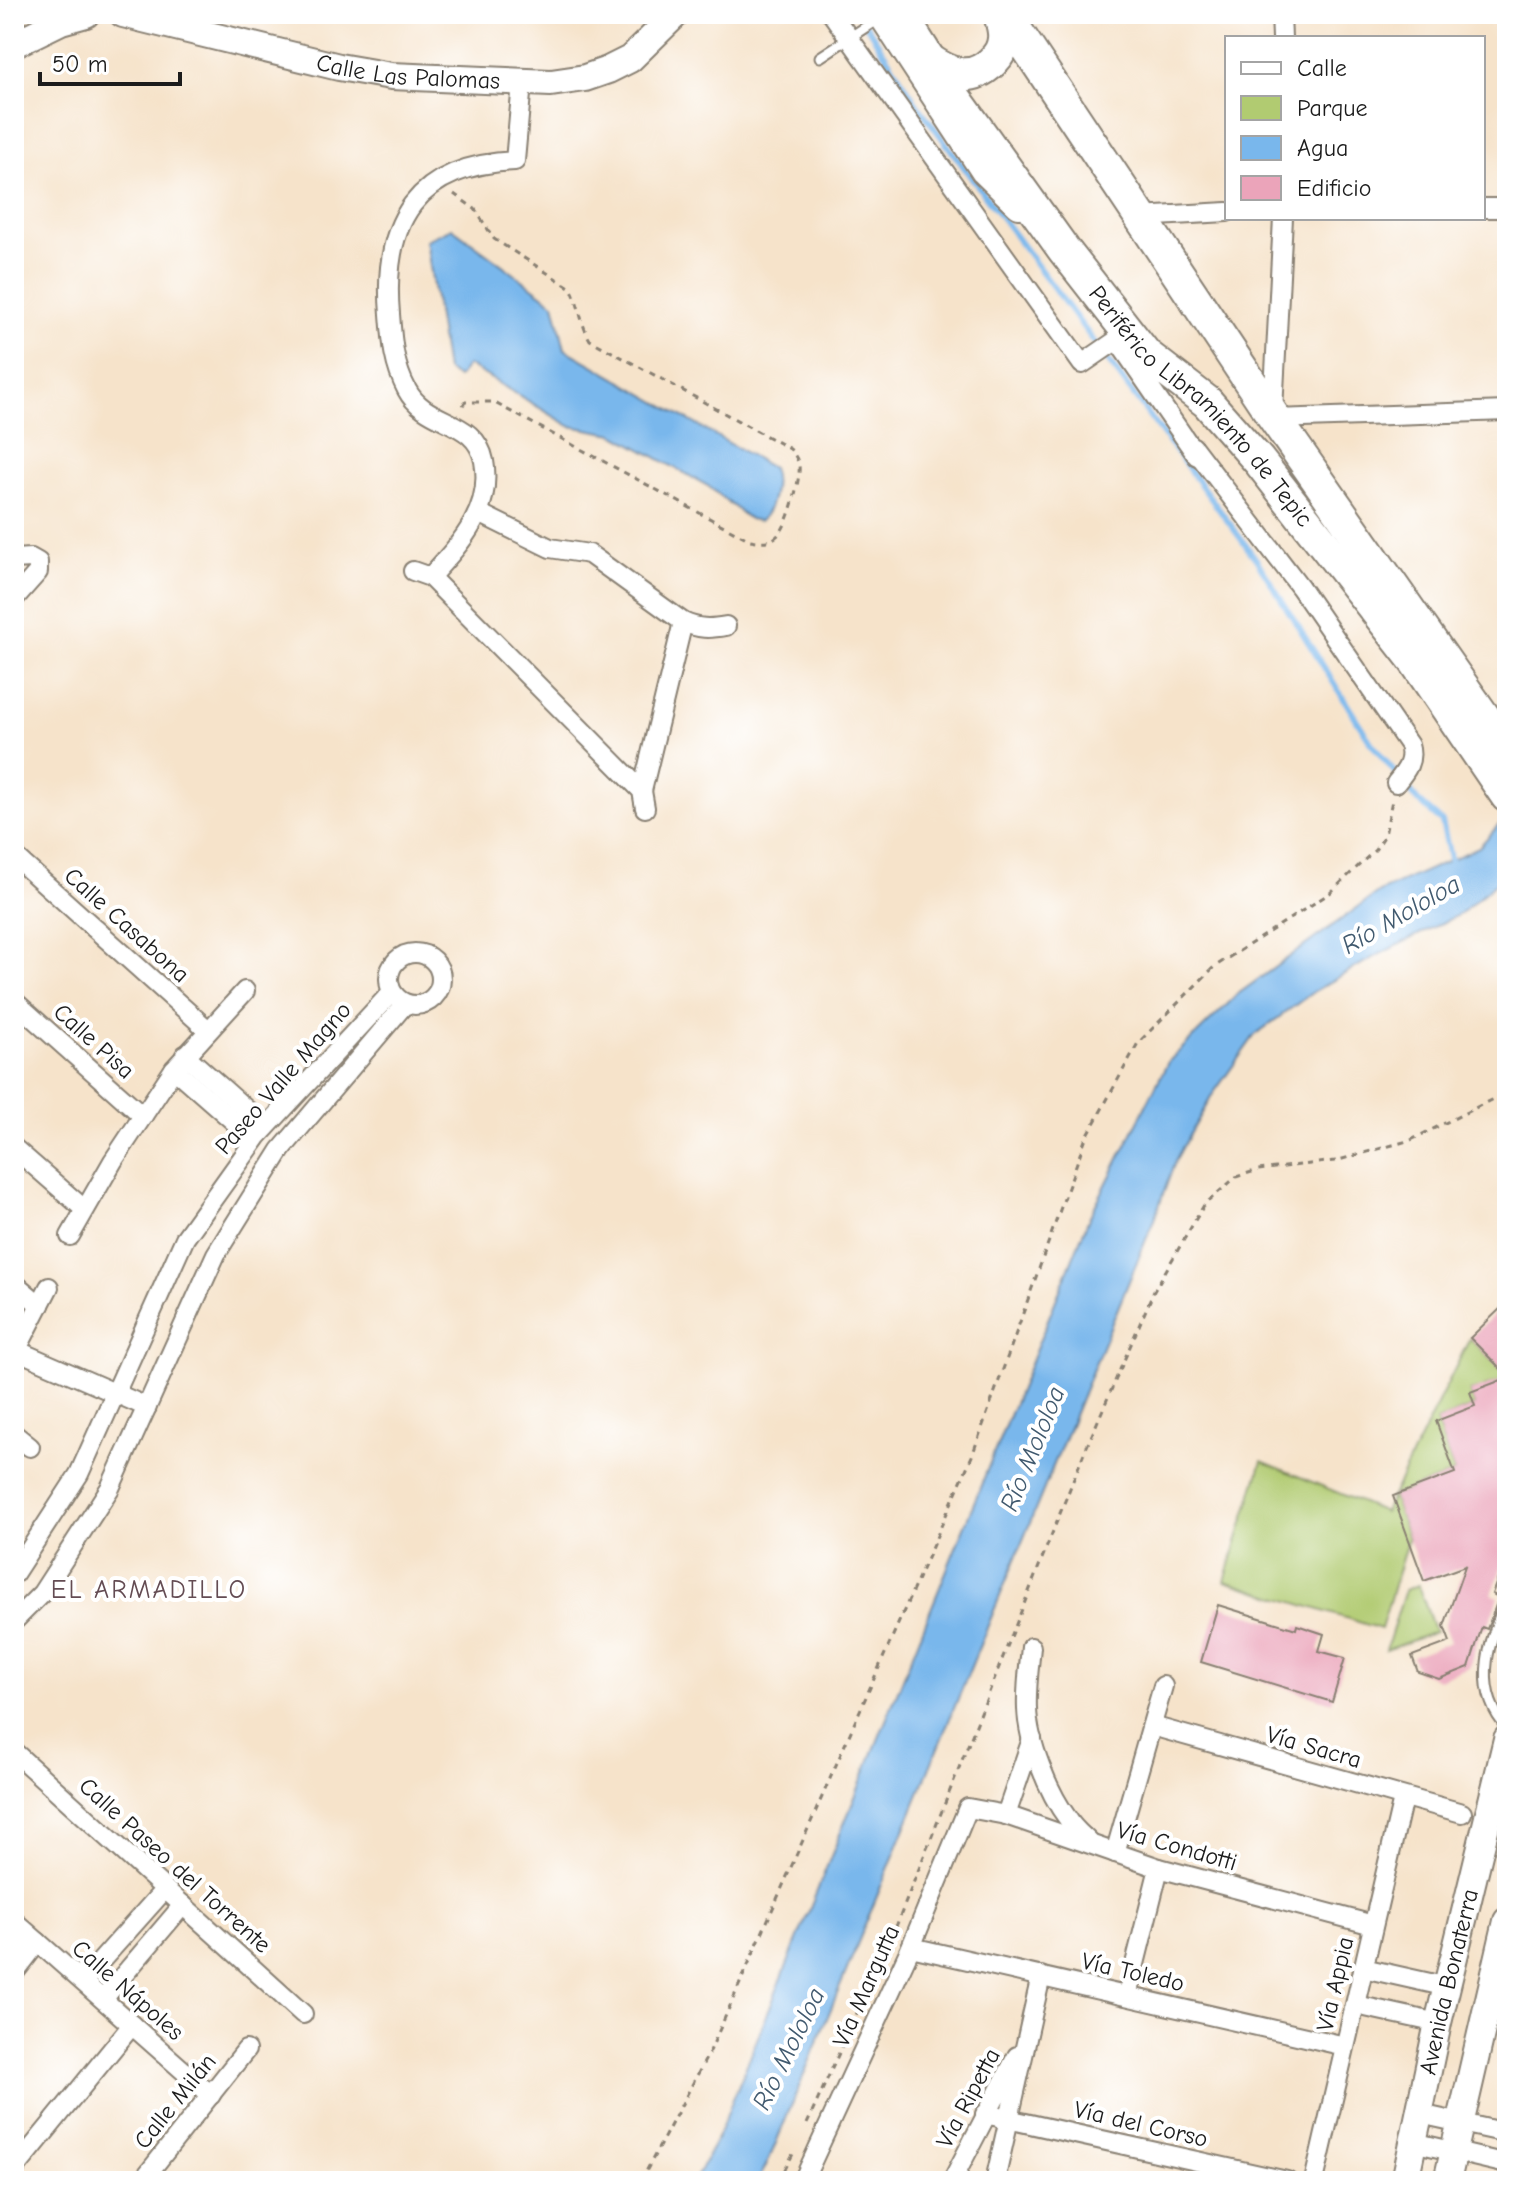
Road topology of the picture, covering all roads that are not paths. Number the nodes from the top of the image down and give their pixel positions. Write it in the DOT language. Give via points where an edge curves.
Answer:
graph roads {
  1 [pos="86,14"];
  2 [pos="123,14"];
  3 [pos="676,14"];
  4 [pos="832,14"];
  5 [pos="1003,14"];
  6 [pos="1281,14"];
  7 [pos="885,16"];
  8 [pos="853,36"];
  9 [pos="1282,36"];
  10 [pos="14,44"];
  11 [pos="820,57"];
  12 [pos="929,60"];
  13 [pos="522,83"];
  14 [pos="1485,208"];
  15 [pos="1507,208"];
  16 [pos="1225,212"];
  17 [pos="1139,217"];
  18 [pos="1283,220"];
  19 [pos="1064,250"];
  20 [pos="1146,355"];
  21 [pos="1507,411"];
  22 [pos="1274,418"];
  23 [pos="1197,456"];
  24 [pos="479,513"];
  25 [pos="14,559"];
  26 [pos="14,599"];
  27 [pos="683,622"];
  28 [pos="726,626"];
  29 [pos="1507,750"];
  30 [pos="1400,778"];
  31 [pos="1503,789"];
  32 [pos="14,856"];
  33 [pos="245,991"];
  34 [pos="14,1001"];
  35 [pos="208,1030"];
  36 [pos="180,1062"];
  37 [pos="143,1116"];
  38 [pos="260,1133"];
  39 [pos="14,1148"];
  40 [pos="84,1209"];
  41 [pos="70,1236"];
  42 [pos="14,1283"];
  43 [pos="49,1287"];
  44 [pos="40,1305"];
  45 [pos="15,1353"];
  46 [pos="115,1393"];
  47 [pos="147,1407"];
  48 [pos="14,1434"];
  49 [pos="30,1447"];
  50 [pos="14,1574"];
  51 [pos="1507,1598"];
  52 [pos="14,1621"];
  53 [pos="1031,1647"];
  54 [pos="1163,1686"];
  55 [pos="1152,1726"];
  56 [pos="1504,1730"];
  57 [pos="1032,1739"];
  58 [pos="14,1752"];
  59 [pos="1403,1798"];
  60 [pos="968,1808"];
  61 [pos="1462,1813"];
  62 [pos="1006,1815"];
  63 [pos="1094,1846"];
  64 [pos="1115,1853"];
  65 [pos="1159,1868"];
  66 [pos="165,1889"];
  67 [pos="183,1905"];
  68 [pos="137,1920"];
  69 [pos="14,1921"];
  70 [pos="1507,1921"];
  71 [pos="1373,1925"];
  72 [pos="156,1936"];
  73 [pos="38,1942"];
  74 [pos="911,1947"];
  75 [pos="1363,1968"];
  76 [pos="14,1973"];
  77 [pos="1041,1976"];
  78 [pos="83,1981"];
  79 [pos="1448,1987"];
  80 [pos="1127,1996"];
  81 [pos="104,1998"];
  82 [pos="1356,2005"];
  83 [pos="303,2014"];
  84 [pos="1438,2023"];
  85 [pos="132,2025"];
  86 [pos="1027,2038"];
  87 [pos="1345,2046"];
  88 [pos="246,2050"];
  89 [pos="211,2095"];
  90 [pos="985,2114"];
  91 [pos="1420,2114"];
  92 [pos="1009,2119"];
  93 [pos="1460,2123"];
  94 [pos="1507,2133"];
  95 [pos="1413,2142"];
  96 [pos="1453,2152"];
  97 [pos="1507,2164"];
  98 [pos="14,2170"];
  99 [pos="142,2181"];
  100 [pos="803,2181"];
  101 [pos="952,2181"];
  102 [pos="995,2181"];
  103 [pos="1287,2181"];
  104 [pos="1314,2181"];
  105 [pos="1405,2181"];
  106 [pos="1447,2181"];
  1 -- 10 [label="main road"];
  2 -- 13 [label="main road, Calle Las Palomas" via="365,72"];
  3 -- 13 [label="main road, Calle Las Palomas" via="630,59 608,70 585,78"];
  4 -- 8 [label="street"];
  5 -- 12 [label="highway" via="1004,41 989,65 972,75 957,75"];
  5 -- 17 [label="highway, Periférico Libramiento de Tepic"];
  6 -- 9 [label="street"];
  7 -- 8 [label="lane"];
  7 -- 12 [label="highway, Periférico Libramiento de Tepic"];
  7 -- 19 [label="main road" via="984,171"];
  8 -- 11 [label="lane"];
  8 -- 23 [label="street" via="1082,364 1117,340"];
  12 -- 19 [label="highway, Periférico Libramiento de Tepic"];
  13 -- 24 [label="street" via="515,161 485,162 429,186 406,212 391,250 393,355 408,393 428,413 478,441 485,463"];
  14 -- 15 [label="street"];
  16 -- 17 [label="street"];
  17 -- 22 [label="highway, Periférico Libramiento de Tepic"];
  18 -- 22 [label="street"];
  19 -- 20 [label="highway, Periférico Libramiento de Tepic"];
  20 -- 23 [label="street"];
  20 -- 31 [label="highway, Periférico Libramiento de Tepic" via="1207,402 1259,461 1413,658"];
  21 -- 22 [label="street"];
  22 -- 29 [label="highway, Periférico Libramiento de Tepic"];
  23 -- 30 [label="street" via="1300,587 1403,734 1412,754"];
  24 -- 27 [label="street" via="550,548 589,554"];
  24 -- 27 [label="street" via="465,538 421,574 643,799"];
  25 -- 26 [label="street" via="38,562 38,572"];
  27 -- 28 [label="street" via="696,628"];
  32 -- 35 [label="street, Calle Casabona"];
  33 -- 35 [label="street"];
  34 -- 37 [label="street, Calle Pisa"];
  35 -- 36 [label="street"];
  36 -- 37 [label="street"];
  36 -- 38 [label="street"];
  37 -- 40 [label="street"];
  38 -- 46 [label="street, Paseo Valle Magno" via="185,1238"];
  38 -- 47 [label="street, Paseo Valle Magno" via="399,998 281,1150 216,1254"];
  39 -- 40 [label="street"];
  40 -- 41 [label="street"];
  42 -- 44 [label="street"];
  43 -- 44 [label="street"];
  44 -- 45 [label="street"];
  45 -- 46 [label="street"];
  46 -- 47 [label="street"];
  46 -- 50 [label="street, Paseo Valle Magno" via="79,1474"];
  47 -- 52 [label="street, Paseo Valle Magno" via="110,1488 42,1593"];
  48 -- 49 [label="street"];
  51 -- 56 [label="lane" via="1485,1670 1492,1706"];
  53 -- 57 [label="street" via="1026,1685"];
  54 -- 55 [label="street"];
  55 -- 59 [label="street, Vía Sacra"];
  55 -- 64 [label="street"];
  56 -- 79 [label="main road, Avenida Bonaterra"];
  57 -- 62 [label="street"];
  57 -- 63 [label="street" via="1068,1820"];
  58 -- 66 [label="street, Calle Paseo del Torrente"];
  59 -- 61 [label="street, Vía Sacra"];
  59 -- 71 [label="street, Vía Appia"];
  60 -- 62 [label="street, Vía Condotti"];
  60 -- 74 [label="street, Vía Margutta"];
  62 -- 63 [label="street, Vía Condotti"];
  63 -- 64 [label="street, Vía Condotti"];
  64 -- 65 [label="street, Vía Condotti"];
  65 -- 71 [label="street, Vía Condotti"];
  65 -- 80 [label="street"];
  66 -- 67 [label="street, Calle Paseo del Torrente"];
  66 -- 68 [label="street"];
  67 -- 72 [label="street"];
  67 -- 83 [label="street, Calle Paseo del Torrente"];
  68 -- 72 [label="street"];
  68 -- 78 [label="street"];
  69 -- 73 [label="street, Calle Nápoles"];
  70 -- 93 [label="main road, Avenida Bonaterra"];
  71 -- 75 [label="street, Vía Appia"];
  72 -- 81 [label="street"];
  73 -- 76 [label="street"];
  73 -- 78 [label="street, Calle Nápoles"];
  74 -- 77 [label="street, Vía Toledo"];
  74 -- 100 [label="street, Vía Margutta"];
  75 -- 79 [label="street"];
  75 -- 82 [label="street, Vía Appia"];
  77 -- 80 [label="street, Vía Toledo"];
  77 -- 86 [label="street, Vía Ripetta"];
  78 -- 81 [label="street, Calle Nápoles"];
  79 -- 84 [label="main road, Avenida Bonaterra"];
  80 -- 87 [label="street, Vía Toledo"];
  81 -- 85 [label="street, Calle Nápoles"];
  82 -- 84 [label="street"];
  82 -- 87 [label="street, Vía Appia"];
  84 -- 91 [label="main road, Avenida Bonaterra"];
  85 -- 89 [label="street, Calle Nápoles"];
  85 -- 98 [label="street"];
  86 -- 90 [label="street, Vía Ripetta"];
  86 -- 92 [label="street, Vía Ripetta"];
  87 -- 104 [label="street, Vía Appia"];
  88 -- 89 [label="street, Calle Milán"];
  89 -- 99 [label="street, Calle Milán"];
  90 -- 92 [label="street, Vía del Corso"];
  90 -- 101 [label="street, Vía Ripetta"];
  91 -- 93 [label="street"];
  91 -- 95 [label="main road, Avenida Bonaterra"];
  92 -- 102 [label="street, Vía Ripetta"];
  92 -- 103 [label="street, Vía del Corso"];
  93 -- 94 [label="street"];
  93 -- 96 [label="main road, Avenida Bonaterra"];
  95 -- 96 [label="street"];
  95 -- 105 [label="main road, Avenida Bonaterra"];
  96 -- 97 [label="street"];
  96 -- 106 [label="main road, Avenida Bonaterra"];
}
